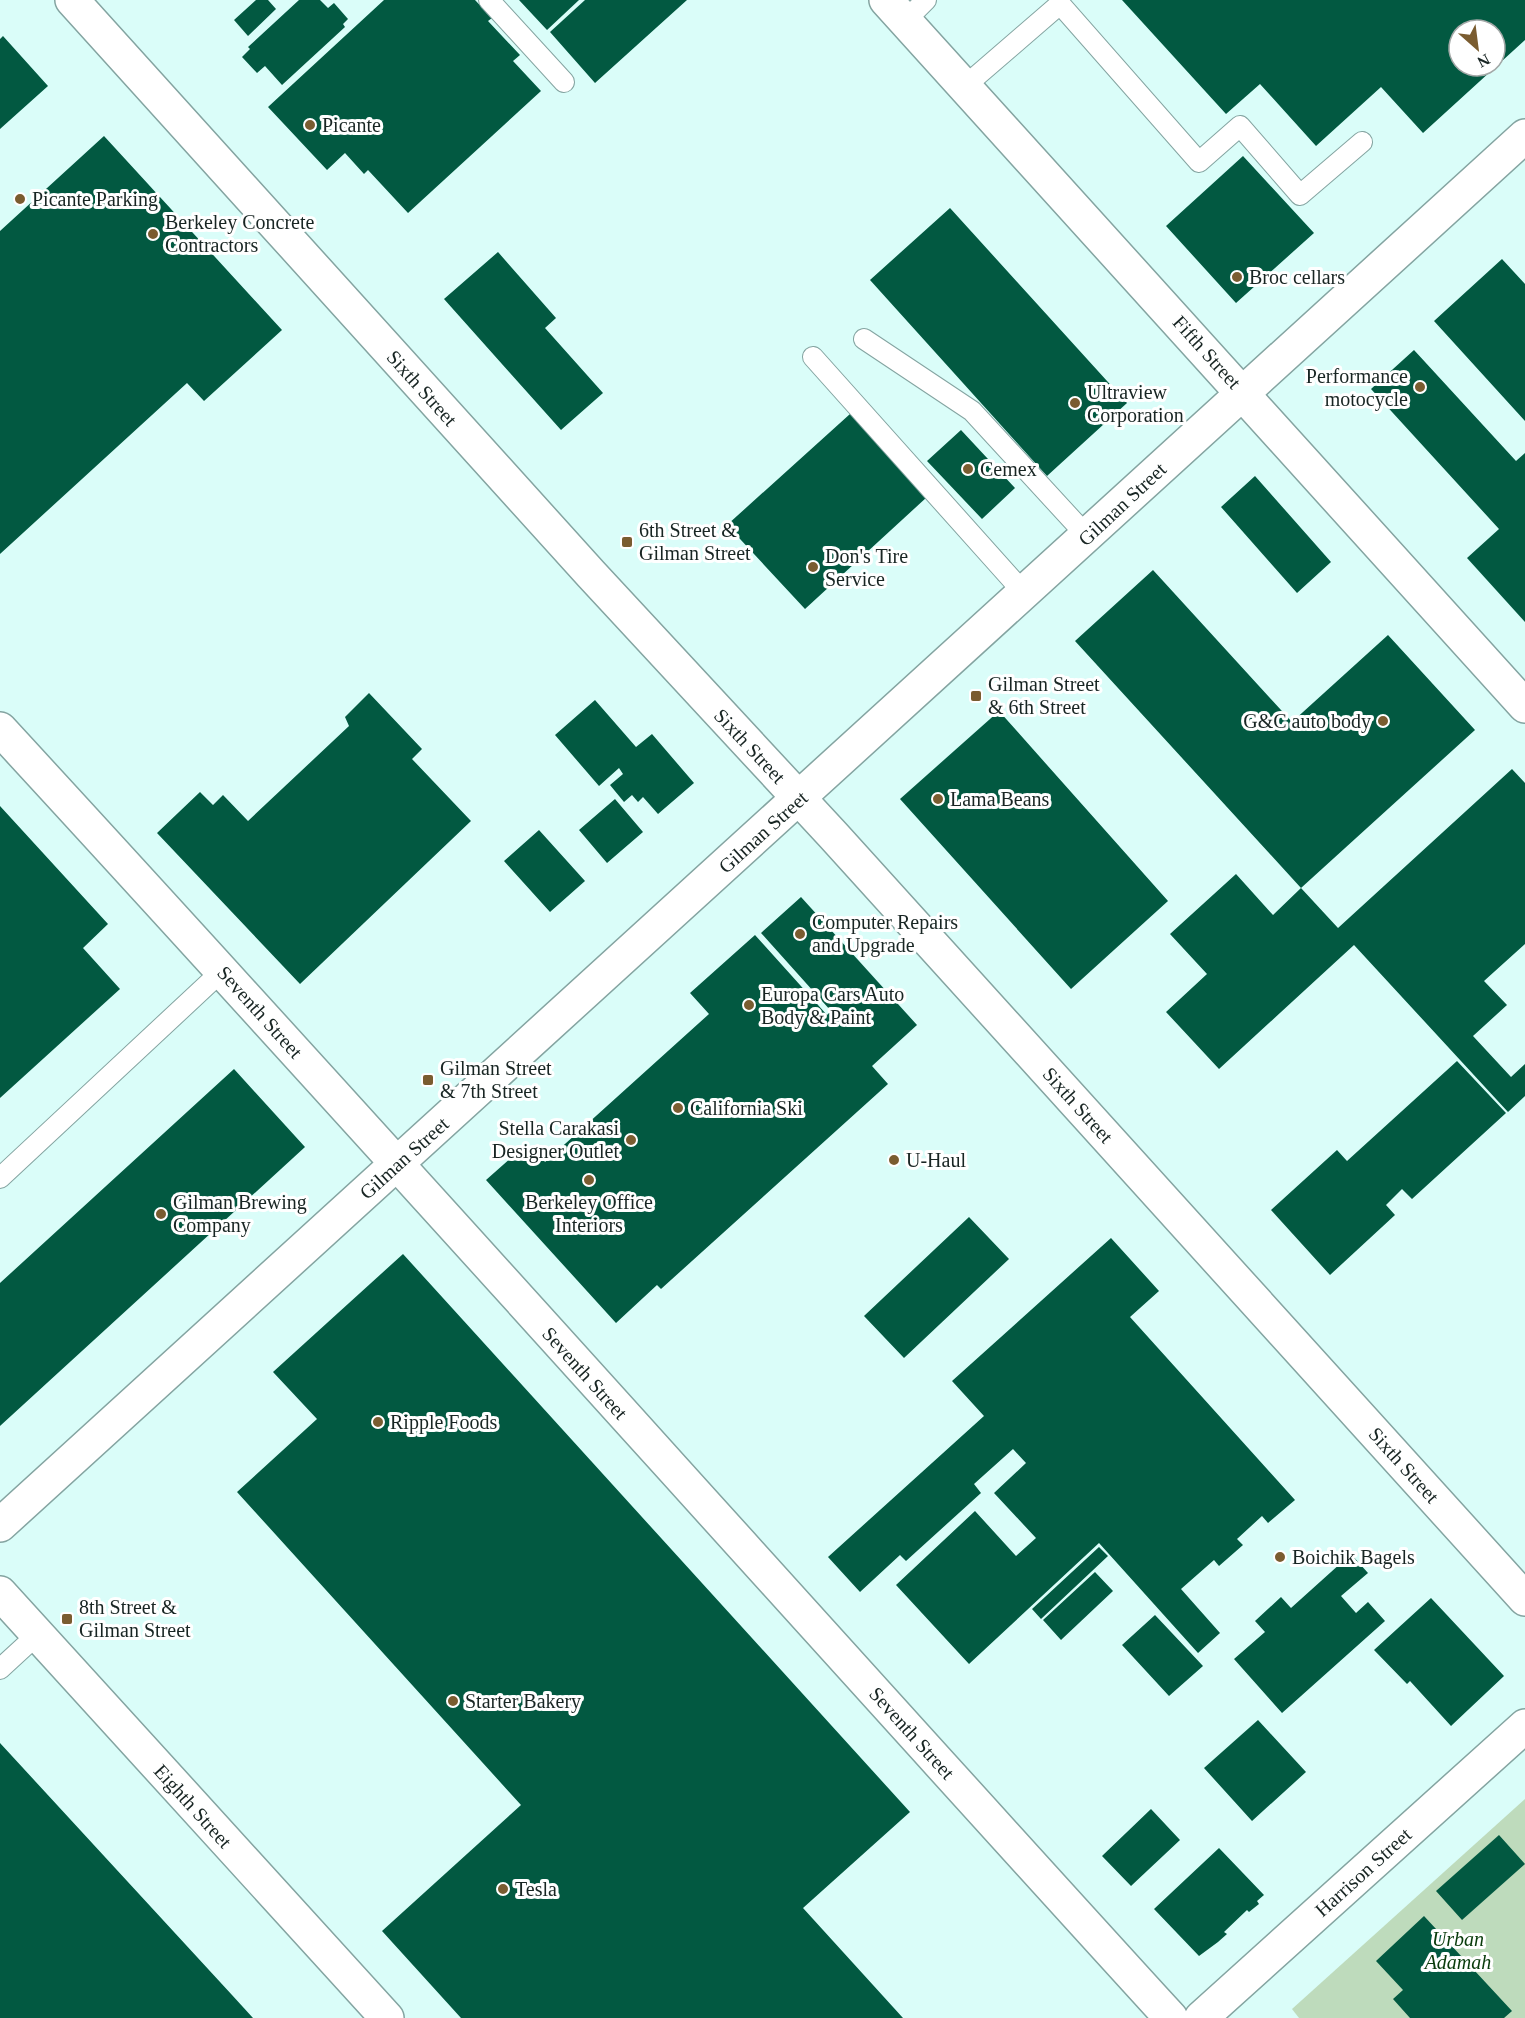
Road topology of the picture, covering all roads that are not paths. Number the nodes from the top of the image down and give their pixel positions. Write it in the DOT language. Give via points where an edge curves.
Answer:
graph roads {
  1 [pos="72,0"];
  2 [pos="489,0"];
  3 [pos="906,7"];
  4 [pos="564,82"];
  5 [pos="965,86"];
  6 [pos="1525,136"];
  7 [pos="1362,142"];
  8 [pos="864,339"];
  9 [pos="813,357"];
  10 [pos="1243,392"];
  11 [pos="1087,536"];
  12 [pos="1024,593"];
  13 [pos="1525,706"];
  14 [pos="0,729"];
  15 [pos="799,799"];
  16 [pos="223,970"];
  17 [pos="397,1165"];
  18 [pos="0,1178"];
  19 [pos="0,1526"];
  20 [pos="0,1593"];
  21 [pos="1525,1599"];
  22 [pos="38,1634"];
  23 [pos="0,1669"];
  24 [pos="1525,1726"];
  25 [pos="387,2018"];
  26 [pos="1171,2018"];
  27 [pos="1201,2018"];
  1 -- 15 [label="street, Sixth Street"];
  2 -- 4 [label="lane"];
  3 -- 5 [label="street, Fifth Street"];
  5 -- 7 [label="lane" via="1060,4 1199,162 1240,126 1300,195"];
  5 -- 10 [label="street, Fifth Street"];
  6 -- 10 [label="street, Gilman Street"];
  8 -- 11 [label="lane" via="972,411"];
  9 -- 12 [label="lane"];
  10 -- 11 [label="street, Gilman Street"];
  10 -- 13 [label="street, Fifth Street"];
  11 -- 12 [label="street, Gilman Street"];
  12 -- 15 [label="street, Gilman Street"];
  14 -- 16 [label="street, Seventh Street"];
  15 -- 17 [label="street, Gilman Street"];
  15 -- 21 [label="street, Sixth Street"];
  16 -- 17 [label="street, Seventh Street"];
  16 -- 18 [label="lane"];
  17 -- 19 [label="street, Gilman Street"];
  17 -- 26 [label="street, Seventh Street"];
  20 -- 22 [label="street, Eighth Street"];
  22 -- 23 [label="lane"];
  22 -- 25 [label="street, Eighth Street"];
  24 -- 27 [label="street, Harrison Street"];
}
